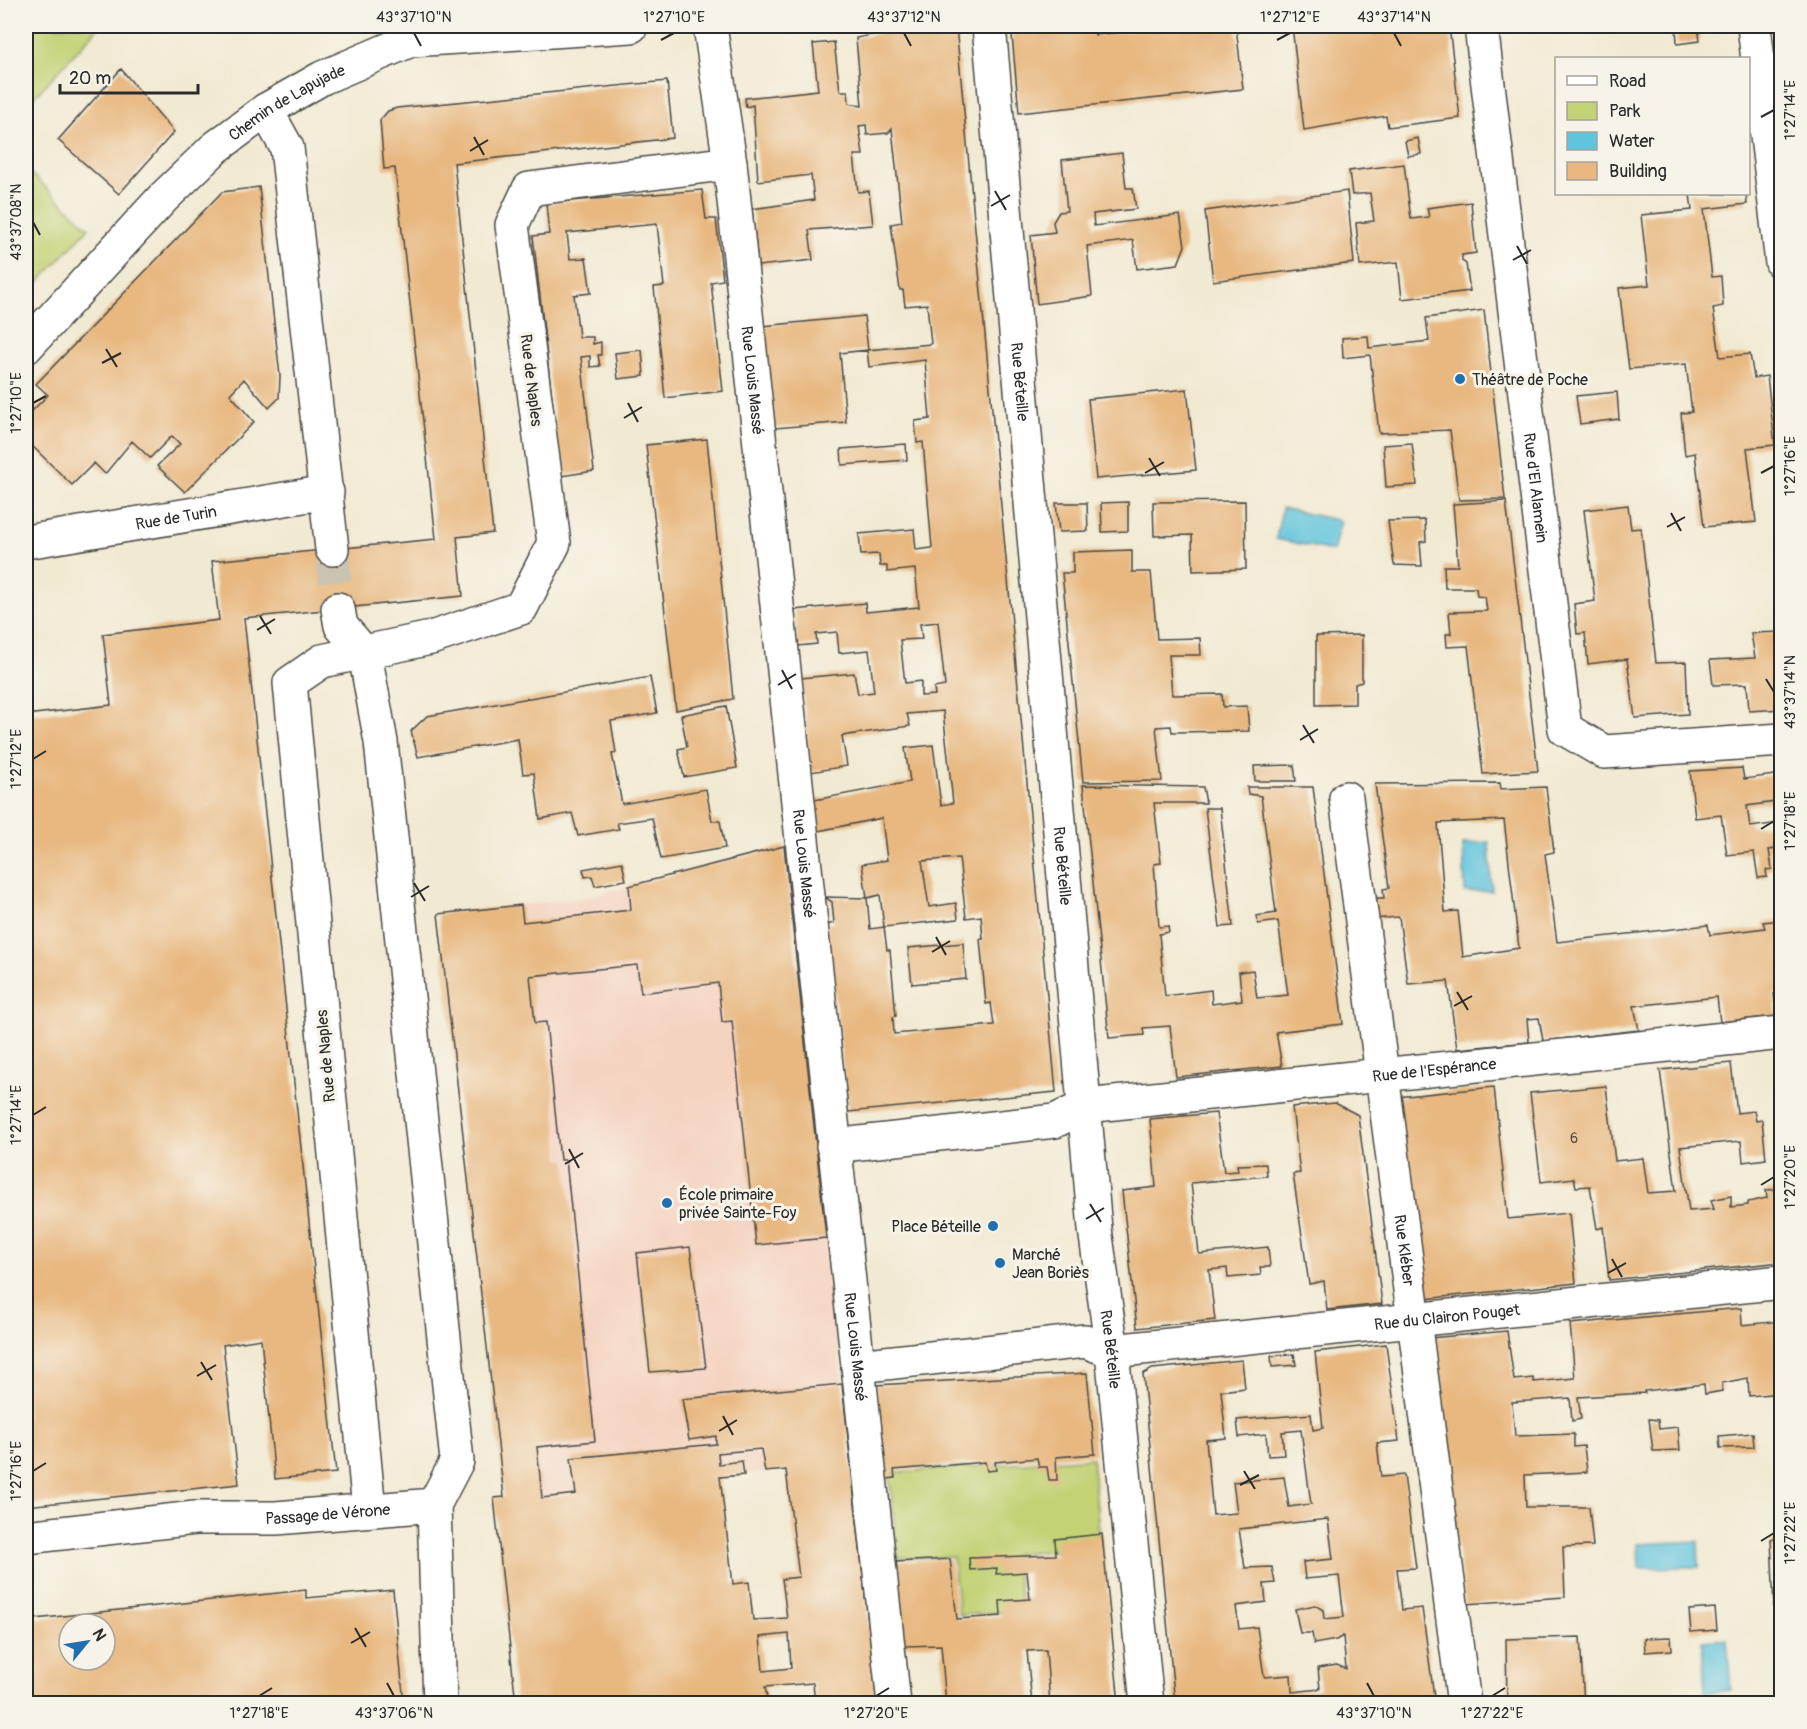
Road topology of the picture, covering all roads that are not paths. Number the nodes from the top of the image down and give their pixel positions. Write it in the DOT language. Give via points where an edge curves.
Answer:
graph roads {
  1 [pos="631,26"];
  2 [pos="710,26"];
  3 [pos="990,26"];
  4 [pos="1481,26"];
  5 [pos="1754,26"];
  6 [pos="266,110"];
  7 [pos="730,163"];
  8 [pos="1782,262"];
  9 [pos="26,348"];
  10 [pos="327,492"];
  11 [pos="26,542"];
  12 [pos="332,549"];
  13 [pos="339,609"];
  14 [pos="364,654"];
  15 [pos="1782,740"];
  16 [pos="1346,798"];
  17 [pos="1782,1033"];
  18 [pos="1381,1074"];
  19 [pos="1086,1106"];
  20 [pos="833,1146"];
  21 [pos="1782,1282"];
  22 [pos="1415,1317"];
  23 [pos="1112,1351"];
  24 [pos="858,1366"];
  25 [pos="434,1505"];
  26 [pos="369,1510"];
  27 [pos="26,1537"];
  28 [pos="440,1704"];
  29 [pos="894,1704"];
  30 [pos="1147,1704"];
  31 [pos="1464,1704"];
  1 -- 6 [label="street, Chemin de Lapujade" via="411,40 322,78"];
  2 -- 7 [label="street, Rue Louis Massé"];
  3 -- 19 [label="street, Rue Béteille"];
  4 -- 15 [label="street, Rue d'El Alamein" via="1565,729 1604,752"];
  5 -- 8 [label="street"];
  6 -- 9 [label="street, Chemin de Lapujade" via="215,148 163,198"];
  6 -- 10 [label="street" via="287,148"];
  7 -- 14 [label="street, Rue de Naples" via="529,189 512,225 554,543 521,608 431,638"];
  7 -- 20 [label="street, Rue Louis Massé"];
  10 -- 11 [label="street, Rue de Turin"];
  10 -- 12 [label="street"];
  13 -- 14 [label="street" via="340,626"];
  14 -- 25 [label="street" via="382,753 457,1461"];
  14 -- 26 [label="street, Rue de Naples" via="322,661 290,683"];
  16 -- 18 [label="street, Rue Kléber"];
  17 -- 18 [label="street, Rue de l'Espérance"];
  18 -- 19 [label="street, Rue de l'Espérance"];
  18 -- 22 [label="street, Rue Kléber"];
  19 -- 20 [label="street" via="1055,1121"];
  19 -- 23 [label="street, Rue Béteille" via="1095,1229"];
  20 -- 24 [label="street, Rue Louis Massé" via="841,1186"];
  21 -- 22 [label="street, Rue du Clairon Pouget"];
  22 -- 23 [label="street, Rue du Clairon Pouget"];
  22 -- 31 [label="street, Rue Kléber"];
  23 -- 24 [label="street" via="1085,1341"];
  23 -- 30 [label="street, Rue Béteille"];
  24 -- 29 [label="street, Rue Louis Massé"];
  25 -- 26 [label="street, Passage de Vérone"];
  25 -- 28 [label="street"];
  26 -- 27 [label="street, Passage de Vérone" via="276,1518 195,1518"];
}
